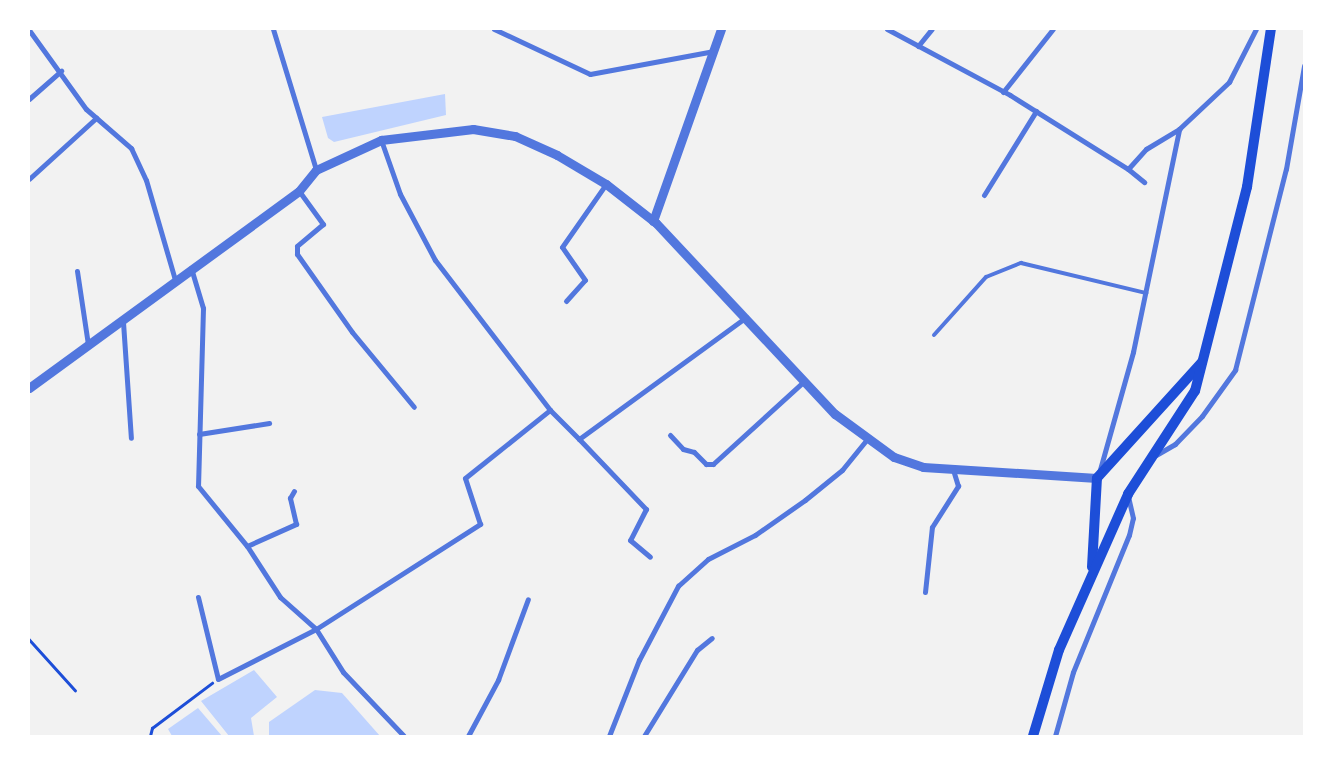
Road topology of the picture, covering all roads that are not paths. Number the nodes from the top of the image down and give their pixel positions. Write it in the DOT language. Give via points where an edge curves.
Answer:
graph roads {
  1 [pos="273,29"];
  2 [pos="494,29"];
  3 [pos="721,29"];
  4 [pos="887,29"];
  5 [pos="932,29"];
  6 [pos="1053,29"];
  7 [pos="1256,29"];
  8 [pos="1271,29"];
  9 [pos="29,30"];
  10 [pos="918,46"];
  11 [pos="714,51"];
  12 [pos="1304,66"];
  13 [pos="61,70"];
  14 [pos="1004,92"];
  15 [pos="29,99"];
  16 [pos="1036,111"];
  17 [pos="96,118"];
  18 [pos="1179,129"];
  19 [pos="381,140"];
  20 [pos="1128,169"];
  21 [pos="316,170"];
  22 [pos="29,179"];
  23 [pos="1144,182"];
  24 [pos="606,184"];
  25 [pos="299,191"];
  26 [pos="984,195"];
  27 [pos="653,221"];
  28 [pos="191,268"];
  29 [pos="77,271"];
  30 [pos="175,280"];
  31 [pos="1146,293"];
  32 [pos="566,301"];
  33 [pos="746,316"];
  34 [pos="123,322"];
  35 [pos="934,335"];
  36 [pos="88,344"];
  37 [pos="1205,359"];
  38 [pos="803,382"];
  39 [pos="29,388"];
  40 [pos="414,407"];
  41 [pos="550,410"];
  42 [pos="270,423"];
  43 [pos="199,434"];
  44 [pos="670,435"];
  45 [pos="131,438"];
  46 [pos="578,439"];
  47 [pos="866,440"];
  48 [pos="1149,460"];
  49 [pos="953,470"];
  50 [pos="1097,478"];
  51 [pos="294,491"];
  52 [pos="1128,494"];
  53 [pos="247,546"];
  54 [pos="650,557"];
  55 [pos="1092,573"];
  56 [pos="925,592"];
  57 [pos="198,597"];
  58 [pos="528,599"];
  59 [pos="316,629"];
  60 [pos="712,638"];
  61 [pos="404,736"];
  62 [pos="468,736"];
  63 [pos="609,736"];
  64 [pos="644,736"];
  65 [pos="1033,736"];
  66 [pos="1055,736"];
  1 -- 21 [label="street"];
  2 -- 11 [label="street" via="590,74"];
  3 -- 11 [label="street"];
  4 -- 10 [label="street"];
  5 -- 10 [label="street"];
  6 -- 14 [label="street"];
  7 -- 18 [label="street" via="1229,82"];
  8 -- 37 [label="main road" via="1247,187"];
  9 -- 13 [label="street"];
  10 -- 14 [label="street"];
  11 -- 27 [label="street"];
  12 -- 48 [label="street" via="1286,169 1235,370 1224,389 1175,444"];
  13 -- 15 [label="street"];
  13 -- 17 [label="street"];
  14 -- 16 [label="street"];
  16 -- 20 [label="street"];
  16 -- 26 [label="street"];
  17 -- 22 [label="street"];
  17 -- 30 [label="street" via="123,140 136,158"];
  18 -- 20 [label="street" via="1146,149"];
  18 -- 31 [label="street"];
  19 -- 21 [label="street"];
  19 -- 24 [label="street" via="473,129 515,136"];
  19 -- 41 [label="street" via="400,194 435,260"];
  20 -- 23 [label="street"];
  21 -- 25 [label="street"];
  24 -- 27 [label="street"];
  24 -- 32 [label="street" via="562,246 585,280"];
  25 -- 28 [label="street"];
  25 -- 40 [label="street" via="323,224 297,246 297,254 352,332"];
  27 -- 33 [label="street"];
  28 -- 30 [label="street"];
  28 -- 43 [label="street" via="203,308"];
  29 -- 36 [label="street"];
  30 -- 34 [label="street"];
  31 -- 35 [label="lane" via="1021,263 986,276"];
  31 -- 50 [label="street"];
  33 -- 38 [label="street"];
  33 -- 46 [label="street"];
  34 -- 36 [label="street"];
  34 -- 45 [label="street"];
  36 -- 39 [label="street"];
  37 -- 48 [label="main road" via="1195,391"];
  37 -- 50 [label="main road"];
  38 -- 44 [label="street" via="712,464 683,449"];
  38 -- 47 [label="street"];
  41 -- 46 [label="street"];
  41 -- 59 [label="street" via="465,478 480,524"];
  42 -- 43 [label="street"];
  43 -- 53 [label="street" via="198,486"];
  46 -- 54 [label="street" via="646,509 630,540"];
  47 -- 49 [label="street" via="923,467"];
  47 -- 63 [label="street" via="842,470 805,500 741,544 708,558 678,586 631,676"];
  48 -- 52 [label="main road"];
  49 -- 50 [label="street"];
  49 -- 56 [label="street" via="958,486 930,533"];
  50 -- 55 [label="main road"];
  51 -- 53 [label="street" via="290,498 296,524"];
  52 -- 55 [label="main road"];
  52 -- 66 [label="street" via="1133,518 1129,535 1070,680"];
  53 -- 59 [label="street" via="280,598"];
  55 -- 65 [label="main road" via="1059,650"];
  57 -- 59 [label="street" via="218,679"];
  58 -- 62 [label="street" via="498,680"];
  59 -- 61 [label="street" via="344,672"];
  60 -- 64 [label="street" via="698,650"];
}
